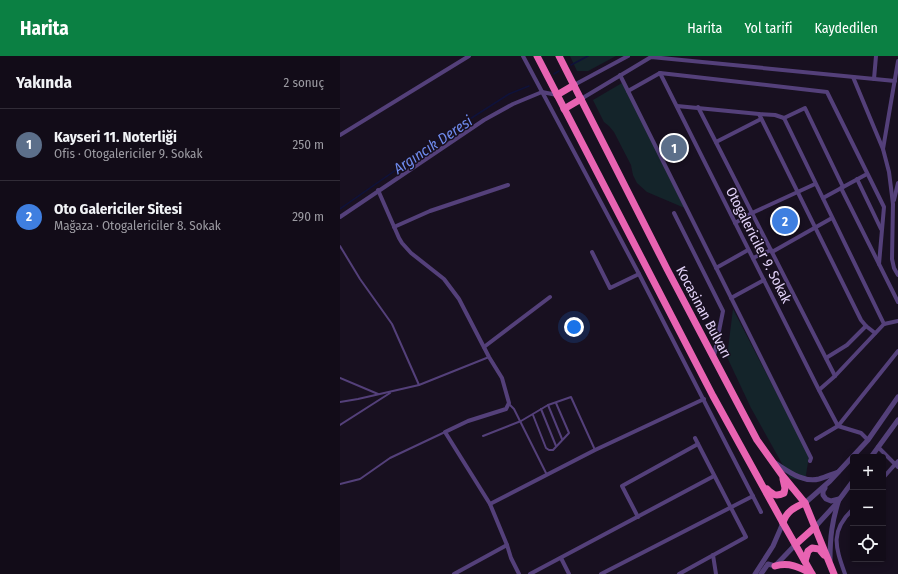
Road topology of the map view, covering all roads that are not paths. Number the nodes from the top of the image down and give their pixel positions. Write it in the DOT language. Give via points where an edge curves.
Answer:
graph roads {
  1 [pos="469,56"];
  2 [pos="523,56"];
  3 [pos="537,56"];
  4 [pos="559,56"];
  5 [pos="628,56"];
  6 [pos="876,56"];
  7 [pos="647,58"];
  8 [pos="898,61"];
  9 [pos="660,73"];
  10 [pos="620,75"];
  11 [pos="853,77"];
  12 [pos="874,79"];
  13 [pos="895,81"];
  14 [pos="574,85"];
  15 [pos="628,91"];
  16 [pos="542,92"];
  17 [pos="556,95"];
  18 [pos="580,99"];
  19 [pos="677,106"];
  20 [pos="698,107"];
  21 [pos="564,109"];
  22 [pos="759,114"];
  23 [pos="784,118"];
  24 [pos="761,119"];
  25 [pos="340,135"];
  26 [pos="716,142"];
  27 [pos="883,149"];
  28 [pos="867,174"];
  29 [pos="857,179"];
  30 [pos="898,183"];
  31 [pos="508,184"];
  32 [pos="816,184"];
  33 [pos="842,187"];
  34 [pos="378,190"];
  35 [pos="798,192"];
  36 [pos="897,195"];
  37 [pos="823,198"];
  38 [pos="893,204"];
  39 [pos="674,213"];
  40 [pos="752,213"];
  41 [pos="340,217"];
  42 [pos="832,218"];
  43 [pos="735,223"];
  44 [pos="394,227"];
  45 [pos="815,228"];
  46 [pos="882,230"];
  47 [pos="898,244"];
  48 [pos="892,245"];
  49 [pos="340,246"];
  50 [pos="748,250"];
  51 [pos="771,251"];
  52 [pos="592,252"];
  53 [pos="753,258"];
  54 [pos="879,264"];
  55 [pos="716,268"];
  56 [pos="639,274"];
  57 [pos="898,275"];
  58 [pos="764,280"];
  59 [pos="550,297"];
  60 [pos="731,298"];
  61 [pos="898,302"];
  62 [pos="898,321"];
  63 [pos="884,324"];
  64 [pos="866,326"];
  65 [pos="875,333"];
  66 [pos="484,347"];
  67 [pos="898,351"];
  68 [pos="489,357"];
  69 [pos="714,357"];
  70 [pos="826,358"];
  71 [pos="835,376"];
  72 [pos="340,378"];
  73 [pos="418,385"];
  74 [pos="819,390"];
  75 [pos="393,391"];
  76 [pos="379,394"];
  77 [pos="898,398"];
  78 [pos="704,400"];
  79 [pos="340,402"];
  80 [pos="556,402"];
  81 [pos="509,404"];
  82 [pos="548,405"];
  83 [pos="541,409"];
  84 [pos="532,414"];
  85 [pos="898,420"];
  86 [pos="521,421"];
  87 [pos="340,425"];
  88 [pos="838,426"];
  89 [pos="445,432"];
  90 [pos="483,436"];
  91 [pos="695,438"];
  92 [pos="562,439"];
  93 [pos="816,439"];
  94 [pos="868,440"];
  95 [pos="698,444"];
  96 [pos="556,446"];
  97 [pos="878,448"];
  98 [pos="595,450"];
  99 [pos="873,454"];
  100 [pos="771,460"];
  101 [pos="810,461"];
  102 [pos="897,464"];
  103 [pos="839,472"];
  104 [pos="547,475"];
  105 [pos="782,475"];
  106 [pos="886,475"];
  107 [pos="714,476"];
  108 [pos="830,480"];
  109 [pos="761,483"];
  110 [pos="340,484"];
  111 [pos="850,485"];
  112 [pos="753,496"];
  113 [pos="839,499"];
  114 [pos="805,503"];
  115 [pos="490,504"];
  116 [pos="731,508"];
  117 [pos="761,512"];
  118 [pos="850,513"];
  119 [pos="638,517"];
  120 [pos="783,523"];
  121 [pos="815,527"];
  122 [pos="796,544"];
  123 [pos="507,545"];
  124 [pos="713,555"];
  125 [pos="561,558"];
  126 [pos="805,561"];
  127 [pos="830,565"];
  128 [pos="775,566"];
  129 [pos="454,574"];
  130 [pos="519,574"];
  131 [pos="530,574"];
  132 [pos="570,574"];
  133 [pos="601,574"];
  134 [pos="679,574"];
  135 [pos="716,574"];
  136 [pos="755,574"];
  137 [pos="760,574"];
  138 [pos="812,574"];
  139 [pos="834,574"];
  140 [pos="845,574"];
  1 -- 25 [label="street"];
  2 -- 16 [label="street"];
  3 -- 17 [label="highway"];
  4 -- 14 [label="highway, Kocasinan Bulvarı"];
  5 -- 14 [label="street"];
  6 -- 12 [label="street"];
  7 -- 10 [label="street"];
  7 -- 11 [label="street"];
  8 -- 13 [label="street"];
  9 -- 15 [label="street"];
  9 -- 19 [label="street, Otogalericiler 9. Sokak"];
  9 -- 28 [label="street" via="826,92"];
  10 -- 15 [label="street"];
  10 -- 18 [label="street"];
  11 -- 12 [label="street"];
  11 -- 27 [label="street"];
  12 -- 13 [label="street"];
  13 -- 27 [label="street"];
  14 -- 17 [label="highway"];
  14 -- 18 [label="highway, Kocasinan Bulvarı"];
  15 -- 55 [label="street"];
  16 -- 17 [label="street"];
  16 -- 34 [label="street" via="484,120"];
  16 -- 56 [label="street"];
  17 -- 21 [label="highway"];
  18 -- 21 [label="highway"];
  18 -- 69 [label="highway, Kocasinan Bulvarı"];
  19 -- 20 [label="street"];
  19 -- 43 [label="street, Otogalericiler 9. Sokak"];
  20 -- 22 [label="street"];
  20 -- 26 [label="street"];
  21 -- 109 [label="highway"];
  22 -- 23 [label="street"];
  22 -- 24 [label="street"];
  23 -- 32 [label="street"];
  23 -- 33 [label="street" via="805,108"];
  24 -- 26 [label="street"];
  24 -- 35 [label="street"];
  26 -- 40 [label="street"];
  27 -- 38 [label="street"];
  28 -- 29 [label="street"];
  28 -- 46 [label="street" via="884,207"];
  29 -- 33 [label="street"];
  29 -- 46 [label="street"];
  30 -- 36 [label="street"];
  31 -- 44 [label="street" via="430,211"];
  32 -- 35 [label="street"];
  32 -- 37 [label="street"];
  33 -- 37 [label="street"];
  33 -- 54 [label="street"];
  34 -- 41 [label="street"];
  34 -- 44 [label="street"];
  35 -- 40 [label="street"];
  35 -- 45 [label="street"];
  36 -- 38 [label="street"];
  37 -- 42 [label="street"];
  38 -- 48 [label="street"];
  39 -- 69 [label="street" via="723,311"];
  40 -- 43 [label="street"];
  40 -- 51 [label="street"];
  42 -- 45 [label="street"];
  42 -- 63 [label="street"];
  43 -- 50 [label="street, Otogalericiler 9. Sokak"];
  44 -- 66 [label="street" via="406,248 444,279 455,293"];
  45 -- 51 [label="street"];
  45 -- 64 [label="street"];
  46 -- 54 [label="street"];
  47 -- 48 [label="street"];
  48 -- 57 [label="street" via="894,268"];
  49 -- 73 [label="lane" via="392,324"];
  50 -- 53 [label="street, Otogalericiler 9. Sokak"];
  50 -- 55 [label="street"];
  51 -- 53 [label="street"];
  51 -- 70 [label="street"];
  52 -- 56 [label="street" via="610,288"];
  53 -- 58 [label="street, Otogalericiler 9. Sokak"];
  54 -- 61 [label="street"];
  55 -- 60 [label="street"];
  56 -- 78 [label="street"];
  58 -- 60 [label="street"];
  58 -- 74 [label="street, Otogalericiler 9. Sokak"];
  59 -- 66 [label="street"];
  60 -- 101 [label="street" via="811,458"];
  62 -- 63 [label="street"];
  63 -- 65 [label="street"];
  64 -- 65 [label="street"];
  64 -- 70 [label="street" via="847,345"];
  65 -- 71 [label="street"];
  66 -- 68 [label="street"];
  67 -- 88 [label="street"];
  68 -- 73 [label="lane"];
  68 -- 81 [label="street" via="502,378"];
  69 -- 100 [label="highway, Kocasinan Bulvarı" via="757,440"];
  70 -- 71 [label="street"];
  71 -- 74 [label="street"];
  72 -- 76 [label="lane"];
  73 -- 75 [label="lane"];
  74 -- 88 [label="street, Otogalericiler 9. Sokak"];
  75 -- 76 [label="lane"];
  75 -- 87 [label="lane"];
  76 -- 79 [label="lane"];
  77 -- 94 [label="street"];
  78 -- 98 [label="street"];
  78 -- 112 [label="street"];
  80 -- 82 [label="lane"];
  80 -- 92 [label="lane" via="569,433"];
  80 -- 98 [label="lane" via="571,397"];
  81 -- 86 [label="lane"];
  81 -- 89 [label="street" via="505,410 479,417"];
  82 -- 83 [label="lane"];
  82 -- 92 [label="lane"];
  83 -- 84 [label="lane"];
  83 -- 96 [label="lane"];
  84 -- 86 [label="lane"];
  84 -- 96 [label="lane" via="546,448 553,450"];
  85 -- 97 [label="street"];
  86 -- 90 [label="lane"];
  86 -- 104 [label="lane"];
  88 -- 93 [label="street"];
  88 -- 94 [label="street" via="861,433"];
  89 -- 110 [label="lane" via="390,458 360,479"];
  89 -- 115 [label="street"];
  91 -- 95 [label="street"];
  92 -- 96 [label="lane"];
  94 -- 103 [label="street"];
  95 -- 107 [label="street"];
  95 -- 119 [label="street" via="622,486"];
  97 -- 99 [label="street"];
  97 -- 102 [label="street"];
  98 -- 104 [label="street"];
  100 -- 103 [label="street" via="800,478 813,480"];
  100 -- 105 [label="highway, Kocasinan Bulvarı"];
  102 -- 106 [label="street"];
  103 -- 108 [label="street"];
  104 -- 115 [label="street"];
  105 -- 109 [label="highway" via="786,488 779,496 773,495"];
  105 -- 114 [label="highway, Kocasinan Bulvarı"];
  107 -- 116 [label="street"];
  107 -- 119 [label="street"];
  108 -- 113 [label="street" via="823,495 831,501"];
  108 -- 114 [label="street"];
  109 -- 120 [label="highway"];
  111 -- 113 [label="street"];
  112 -- 116 [label="street"];
  112 -- 117 [label="street"];
  113 -- 121 [label="street"];
  113 -- 127 [label="street" via="832,521"];
  114 -- 120 [label="highway" via="795,506 785,516"];
  114 -- 121 [label="highway, Kocasinan Bulvarı"];
  115 -- 123 [label="street"];
  116 -- 124 [label="street" via="746,537"];
  116 -- 133 [label="street"];
  118 -- 140 [label="street" via="842,522 836,541"];
  119 -- 125 [label="street"];
  120 -- 122 [label="highway"];
  120 -- 136 [label="street" via="774,546"];
  121 -- 122 [label="highway"];
  121 -- 127 [label="highway, Kocasinan Bulvarı"];
  122 -- 126 [label="highway"];
  122 -- 128 [label="street"];
  123 -- 129 [label="street"];
  123 -- 130 [label="street"];
  124 -- 134 [label="street"];
  124 -- 135 [label="street"];
  125 -- 131 [label="street"];
  125 -- 132 [label="street"];
  126 -- 127 [label="highway" via="808,551 817,548 822,551"];
  126 -- 138 [label="highway"];
  127 -- 139 [label="highway, Kocasinan Bulvarı"];
  128 -- 137 [label="street" via="768,564"];
  128 -- 138 [label="highway" via="793,565"];
}
